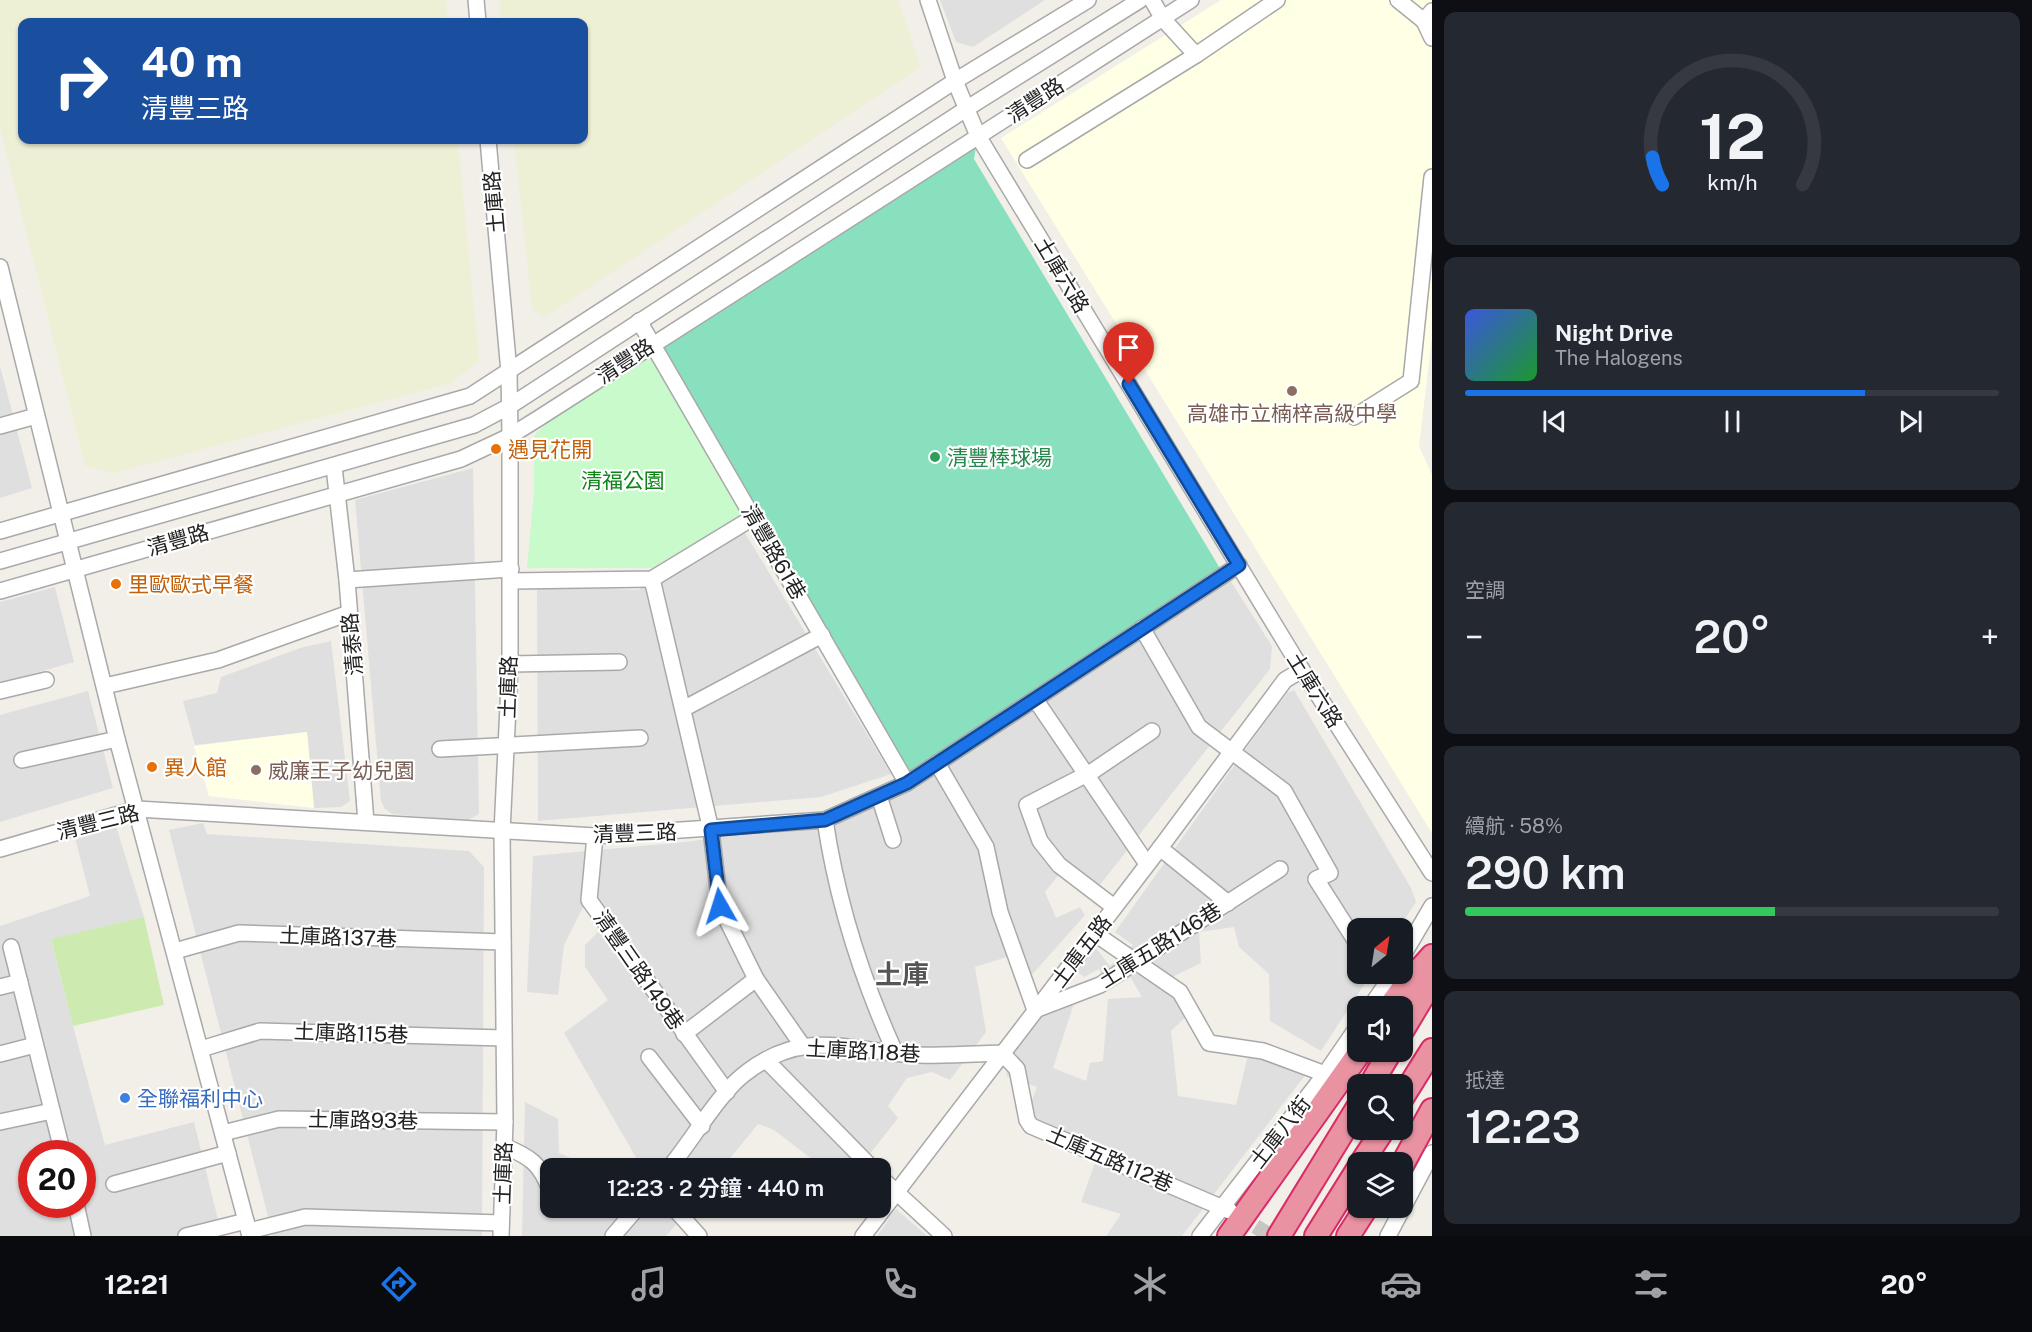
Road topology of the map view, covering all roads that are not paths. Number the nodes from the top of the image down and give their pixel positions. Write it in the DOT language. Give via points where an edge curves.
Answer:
graph roads {
  1 [pos="476,0"];
  2 [pos="928,0"];
  3 [pos="1088,0"];
  4 [pos="1140,0"];
  5 [pos="1152,0"];
  6 [pos="1191,0"];
  7 [pos="1277,0"];
  8 [pos="1398,0"];
  9 [pos="1428,16"];
  10 [pos="478,18"];
  11 [pos="1163,19"];
  12 [pos="1432,38"];
  13 [pos="1196,55"];
  14 [pos="955,81"];
  15 [pos="966,109"];
  16 [pos="978,136"];
  17 [pos="488,144"];
  18 [pos="1027,160"];
  19 [pos="1432,177"];
  20 [pos="0,267"];
  21 [pos="3,290"];
  22 [pos="639,321"];
  23 [pos="652,343"];
  24 [pos="509,372"];
  25 [pos="510,406"];
  26 [pos="36,416"];
  27 [pos="1354,417"];
  28 [pos="0,426"];
  29 [pos="510,436"];
  30 [pos="334,467"];
  31 [pos="338,496"];
  32 [pos="61,514"];
  33 [pos="754,517"];
  34 [pos="0,531"];
  35 [pos="69,542"];
  36 [pos="0,561"];
  37 [pos="1239,565"];
  38 [pos="75,569"];
  39 [pos="511,575"];
  40 [pos="652,579"];
  41 [pos="347,580"];
  42 [pos="0,591"];
  43 [pos="350,613"];
  44 [pos="1142,628"];
  45 [pos="822,635"];
  46 [pos="619,662"];
  47 [pos="510,664"];
  48 [pos="1302,670"];
  49 [pos="46,680"];
  50 [pos="105,686"];
  51 [pos="0,691"];
  52 [pos="1035,699"];
  53 [pos="685,708"];
  54 [pos="1152,731"];
  55 [pos="640,738"];
  56 [pos="117,739"];
  57 [pos="506,746"];
  58 [pos="440,748"];
  59 [pos="1232,751"];
  60 [pos="22,760"];
  61 [pos="937,763"];
  62 [pos="1086,775"];
  63 [pos="907,783"];
  64 [pos="879,796"];
  65 [pos="137,808"];
  66 [pos="825,820"];
  67 [pos="366,822"];
  68 [pos="711,830"];
  69 [pos="502,832"];
  70 [pos="595,836"];
  71 [pos="893,840"];
  72 [pos="1160,848"];
  73 [pos="0,849"];
  74 [pos="1148,864"];
  75 [pos="1280,869"];
  76 [pos="1432,873"];
  77 [pos="1228,903"];
  78 [pos="1432,906"];
  79 [pos="1114,907"];
  80 [pos="1347,928"];
  81 [pos="1094,933"];
  82 [pos="1413,938"];
  83 [pos="503,942"];
  84 [pos="11,947"];
  85 [pos="175,951"];
  86 [pos="1432,956"];
  87 [pos="1135,961"];
  88 [pos="756,979"];
  89 [pos="20,981"];
  90 [pos="1432,981"];
  91 [pos="0,987"];
  92 [pos="1397,996"];
  93 [pos="1035,1010"];
  94 [pos="1413,1013"];
  95 [pos="684,1034"];
  96 [pos="503,1038"];
  97 [pos="1347,1042"];
  98 [pos="35,1045"];
  99 [pos="802,1045"];
  100 [pos="201,1049"];
  101 [pos="1432,1050"];
  102 [pos="895,1052"];
  103 [pos="1002,1053"];
  104 [pos="0,1054"];
  105 [pos="649,1057"];
  106 [pos="766,1060"];
  107 [pos="1353,1062"];
  108 [pos="1325,1074"];
  109 [pos="1413,1080"];
  110 [pos="727,1092"];
  111 [pos="1432,1110"];
  112 [pos="52,1111"];
  113 [pos="0,1122"];
  114 [pos="504,1122"];
  115 [pos="1347,1125"];
  116 [pos="702,1126"];
  117 [pos="223,1134"];
  118 [pos="59,1140"];
  119 [pos="504,1146"];
  120 [pos="228,1153"];
  121 [pos="1415,1154"];
  122 [pos="677,1158"];
  123 [pos="863,1158"];
  124 [pos="540,1169"];
  125 [pos="114,1184"];
  126 [pos="891,1187"];
  127 [pos="1347,1187"];
  128 [pos="896,1192"];
  129 [pos="1226,1208"];
  130 [pos="79,1218"];
  131 [pos="628,1218"];
  132 [pos="683,1218"];
  133 [pos="1360,1218"];
  134 [pos="1373,1218"];
  135 [pos="248,1229"];
  136 [pos="501,1230"];
  137 [pos="83,1236"];
  138 [pos="186,1236"];
  139 [pos="613,1236"];
  140 [pos="699,1236"];
  141 [pos="862,1236"];
  142 [pos="945,1236"];
  143 [pos="1200,1236"];
  144 [pos="1229,1236"];
  145 [pos="1279,1236"];
  146 [pos="1316,1236"];
  147 [pos="1348,1236"];
  148 [pos="1361,1236"];
  149 [pos="1389,1236"];
  1 -- 10 [label="street"];
  2 -- 14 [label="street, 土庫六路"];
  3 -- 14 [label="street"];
  4 -- 15 [label="street, 清豐路"];
  5 -- 11 [label="street"];
  6 -- 11 [label="street, 清豐路"];
  7 -- 13 [label="street"];
  8 -- 9 [label="street"];
  9 -- 12 [label="street"];
  11 -- 13 [label="street"];
  11 -- 16 [label="street, 清豐路"];
  13 -- 18 [label="street"];
  14 -- 15 [label="street, 土庫六路"];
  14 -- 24 [label="street"];
  15 -- 16 [label="street, 土庫六路"];
  15 -- 22 [label="street, 清豐路"];
  16 -- 23 [label="street, 清豐路"];
  16 -- 37 [label="street, 土庫六路"];
  17 -- 24 [label="street, 土庫路"];
  19 -- 27 [label="street" via="1411,381"];
  20 -- 21 [label="street"];
  21 -- 26 [label="street"];
  22 -- 23 [label="street, 清豐路61巷"];
  22 -- 25 [label="street, 清豐路"];
  23 -- 29 [label="street, 清豐路"];
  23 -- 33 [label="street, 清豐路61巷"];
  24 -- 25 [label="street, 土庫路"];
  24 -- 32 [label="street" via="470,396"];
  25 -- 29 [label="street, 土庫路"];
  25 -- 30 [label="street, 清豐路" via="459,431"];
  26 -- 28 [label="street"];
  26 -- 32 [label="street"];
  29 -- 31 [label="street, 清豐路" via="461,459"];
  29 -- 39 [label="street, 土庫路"];
  30 -- 31 [label="street, 清泰路"];
  30 -- 35 [label="street, 清豐路"];
  31 -- 38 [label="street, 清豐路"];
  31 -- 41 [label="street, 清泰路"];
  32 -- 34 [label="street"];
  32 -- 35 [label="street"];
  33 -- 40 [label="street"];
  33 -- 45 [label="street, 清豐路61巷"];
  35 -- 36 [label="street, 清豐路"];
  35 -- 38 [label="street"];
  37 -- 44 [label="street, 清豐三路"];
  37 -- 48 [label="street, 土庫六路"];
  38 -- 42 [label="street, 清豐路"];
  38 -- 50 [label="street"];
  39 -- 40 [label="street"];
  39 -- 41 [label="street"];
  39 -- 47 [label="street, 土庫路"];
  40 -- 53 [label="street"];
  41 -- 43 [label="street, 清泰路"];
  43 -- 50 [label="street" via="218,660"];
  43 -- 67 [label="street, 清泰路"];
  44 -- 52 [label="street, 清豐三路"];
  44 -- 59 [label="street" via="1199,726"];
  45 -- 53 [label="street"];
  45 -- 63 [label="street, 清豐路61巷"];
  46 -- 47 [label="street"];
  47 -- 57 [label="street, 土庫路"];
  48 -- 59 [label="street, 土庫五路" via="1285,680"];
  48 -- 76 [label="street, 土庫六路"];
  49 -- 51 [label="street"];
  50 -- 56 [label="street"];
  52 -- 61 [label="street, 清豐三路"];
  52 -- 62 [label="street"];
  53 -- 68 [label="street"];
  54 -- 62 [label="street"];
  55 -- 57 [label="street"];
  56 -- 60 [label="street"];
  56 -- 65 [label="street"];
  57 -- 58 [label="street"];
  57 -- 69 [label="street, 土庫路"];
  59 -- 72 [label="street, 土庫五路"];
  59 -- 80 [label="street" via="1284,791 1330,873 1316,879"];
  61 -- 63 [label="street, 清豐三路"];
  61 -- 93 [label="street" via="986,848 1000,912"];
  62 -- 74 [label="street"];
  62 -- 79 [label="street" via="1027,805 1040,841 1059,865"];
  63 -- 64 [label="street, 清豐三路"];
  64 -- 66 [label="street, 清豐三路"];
  64 -- 71 [label="street"];
  65 -- 67 [label="street, 清豐三路"];
  65 -- 73 [label="street, 清豐三路"];
  65 -- 85 [label="street"];
  66 -- 68 [label="street, 清豐三路"];
  66 -- 102 [label="street" via="834,876 863,979"];
  67 -- 69 [label="street, 清豐三路"];
  68 -- 70 [label="street, 清豐三路"];
  68 -- 88 [label="street" via="720,906"];
  69 -- 70 [label="street, 清豐三路"];
  69 -- 83 [label="street, 土庫路"];
  70 -- 95 [label="street, 清豐三路149巷" via="589,900"];
  72 -- 74 [label="street, 土庫五路"];
  72 -- 77 [label="street"];
  74 -- 79 [label="street, 土庫五路"];
  75 -- 77 [label="street, 土庫五路146巷"];
  77 -- 87 [label="street, 土庫五路146巷"];
  78 -- 82 [label="street"];
  79 -- 81 [label="street, 土庫五路"];
  81 -- 87 [label="street"];
  81 -- 93 [label="street, 土庫五路"];
  83 -- 85 [label="street, 土庫路137巷" via="238,933"];
  83 -- 96 [label="street, 土庫路"];
  84 -- 89 [label="street"];
  85 -- 100 [label="street"];
  86 -- 92 [label="highway"];
  87 -- 93 [label="street, 土庫五路146巷" via="1100,985"];
  87 -- 108 [label="street" via="1180,992 1209,1043 1263,1051"];
  88 -- 95 [label="street"];
  88 -- 99 [label="street"];
  89 -- 91 [label="street"];
  89 -- 98 [label="street"];
  90 -- 94 [label="highway"];
  93 -- 103 [label="street, 土庫五路"];
  95 -- 110 [label="street, 清豐三路149巷"];
  96 -- 100 [label="street, 土庫路115巷" via="260,1031"];
  96 -- 114 [label="street, 土庫路"];
  97 -- 108 [label="street, 土庫八街"];
  98 -- 104 [label="street"];
  98 -- 112 [label="street"];
  99 -- 102 [label="street, 土庫路118巷"];
  99 -- 106 [label="street, 土庫路118巷"];
  100 -- 117 [label="street"];
  101 -- 109 [label="highway"];
  102 -- 103 [label="street, 土庫路118巷"];
  103 -- 128 [label="street, 土庫五路"];
  103 -- 129 [label="street, 土庫五路112巷" via="1017,1069 1026,1120 1031,1126"];
  105 -- 116 [label="street"];
  106 -- 110 [label="street, 土庫路118巷" via="745,1073"];
  106 -- 123 [label="street"];
  107 -- 144 [label="highway"];
  108 -- 129 [label="street, 土庫八街"];
  110 -- 116 [label="street, 土庫路118巷"];
  111 -- 121 [label="highway"];
  112 -- 113 [label="street"];
  112 -- 118 [label="street"];
  114 -- 117 [label="street, 土庫路93巷" via="279,1119"];
  114 -- 119 [label="street, 土庫路"];
  115 -- 145 [label="highway"];
  116 -- 122 [label="street, 土庫路118巷"];
  117 -- 120 [label="street"];
  119 -- 124 [label="street" via="527,1156"];
  119 -- 136 [label="street, 土庫路"];
  120 -- 125 [label="street"];
  120 -- 135 [label="street"];
  121 -- 149 [label="street"];
  126 -- 128 [label="street"];
  127 -- 146 [label="highway"];
  128 -- 141 [label="street, 土庫五路"];
  128 -- 142 [label="street"];
  129 -- 143 [label="street, 土庫八街"];
  130 -- 137 [label="street"];
  131 -- 139 [label="street"];
  132 -- 140 [label="street"];
  133 -- 147 [label="highway"];
  134 -- 148 [label="highway"];
  135 -- 136 [label="street" via="305,1217"];
  135 -- 138 [label="street"];
}
